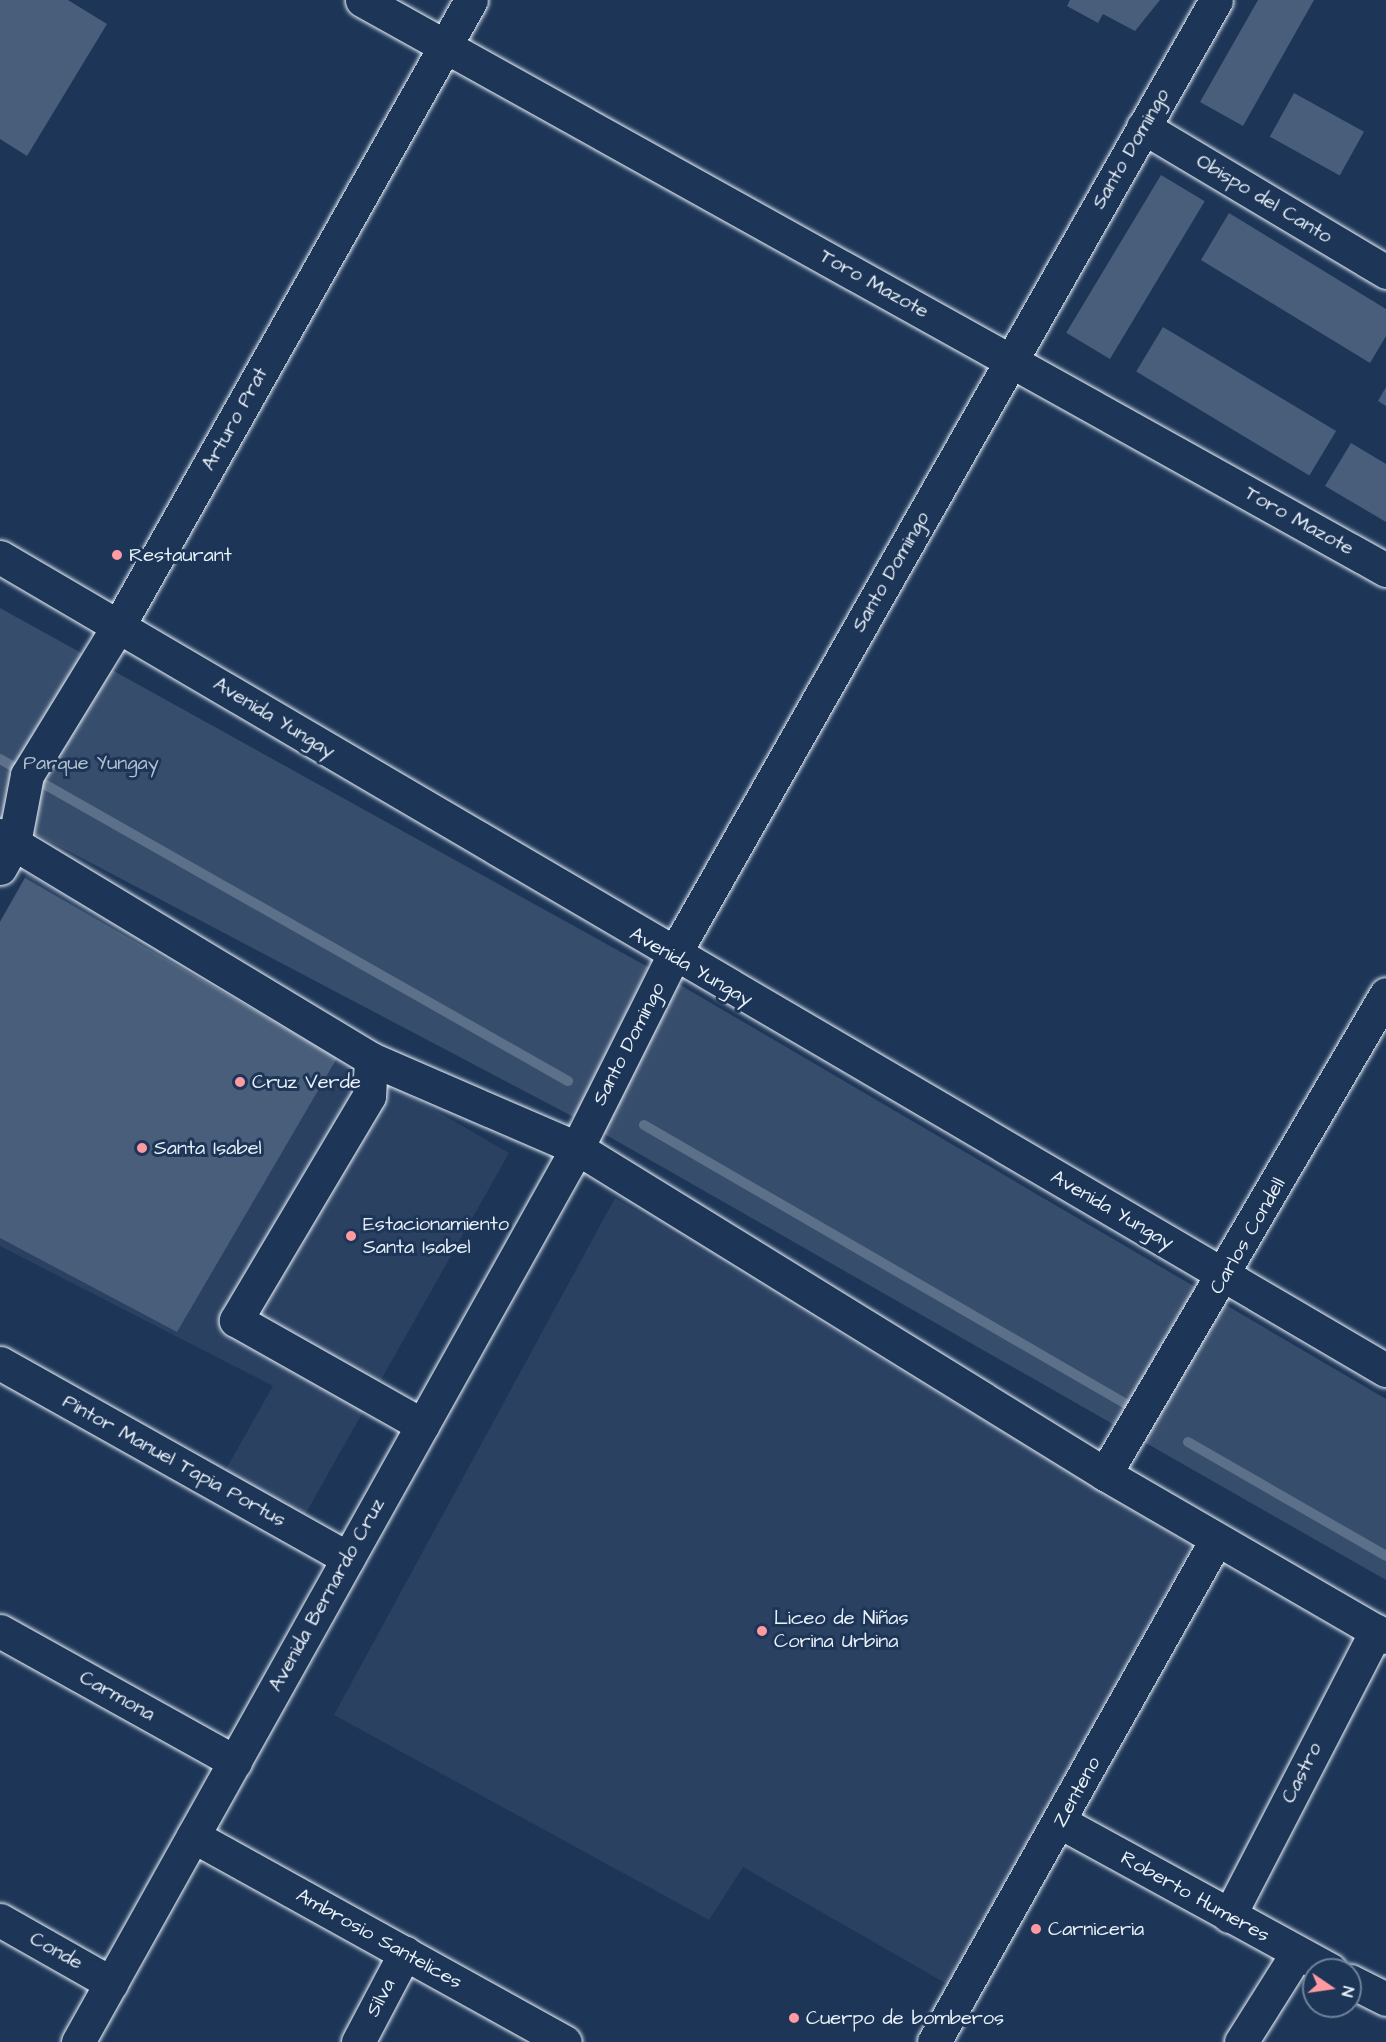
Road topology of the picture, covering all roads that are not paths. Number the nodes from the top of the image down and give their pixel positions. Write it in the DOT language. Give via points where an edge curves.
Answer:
graph roads {
  1 [pos="362,0"];
  2 [pos="471,0"];
  3 [pos="1216,0"];
  4 [pos="444,47"];
  5 [pos="1143,127"];
  6 [pos="1386,272"];
  7 [pos="1012,360"];
  8 [pos="0,557"];
  9 [pos="1386,570"];
  10 [pos="119,625"];
  11 [pos="5,849"];
  12 [pos="673,956"];
  13 [pos="1386,994"];
  14 [pos="370,1059"];
  15 [pos="577,1148"];
  16 [pos="1226,1276"];
  17 [pos="1386,1370"];
  18 [pos="3,1371"];
  19 [pos="422,1425"];
  20 [pos="1105,1474"];
  21 [pos="1216,1540"];
  22 [pos="348,1558"];
  23 [pos="0,1631"];
  24 [pos="1381,1634"];
  25 [pos="235,1762"];
  26 [pos="1060,1822"];
  27 [pos="193,1836"];
  28 [pos="1229,1916"];
  29 [pos="0,1920"];
  30 [pos="405,1953"];
  31 [pos="1297,1953"];
  32 [pos="1307,1958"];
  33 [pos="111,1983"];
  34 [pos="1362,1987"];
  35 [pos="1386,1999"];
  36 [pos="78,2042"];
  37 [pos="358,2042"];
  38 [pos="565,2042"];
  39 [pos="934,2042"];
  40 [pos="1241,2042"];
  1 -- 4 [label="street, Toro Mazote"];
  2 -- 4 [label="street, Arturo Prat"];
  3 -- 5 [label="street, Santo Domingo"];
  4 -- 7 [label="street, Toro Mazote"];
  4 -- 10 [label="street, Arturo Prat"];
  5 -- 6 [label="street, Obispo del Canto"];
  5 -- 7 [label="street, Santo Domingo"];
  7 -- 9 [label="street, Toro Mazote"];
  7 -- 12 [label="street, Santo Domingo"];
  8 -- 10 [label="street, Avenida Yungay"];
  10 -- 11 [label="street, Arturo Prat" via="27,775"];
  10 -- 12 [label="street, Avenida Yungay"];
  11 -- 14 [label="street"];
  12 -- 15 [label="street, Santo Domingo"];
  12 -- 16 [label="street, Avenida Yungay"];
  13 -- 16 [label="street, Carlos Condell"];
  14 -- 15 [label="street"];
  14 -- 19 [label="street" via="369,1096 236,1320"];
  15 -- 19 [label="street, Avenida Bernardo Cruz"];
  15 -- 20 [label="street"];
  16 -- 17 [label="street, Avenida Yungay"];
  16 -- 20 [label="street, Carlos Condell"];
  18 -- 22 [label="street, Pintor Manuel Tapia Portus"];
  19 -- 22 [label="street, Avenida Bernardo Cruz"];
  20 -- 21 [label="street"];
  21 -- 24 [label="street"];
  21 -- 26 [label="street, Zenteno"];
  22 -- 25 [label="street, Avenida Bernardo Cruz"];
  23 -- 25 [label="street, Carmona"];
  24 -- 28 [label="street, Castro"];
  25 -- 27 [label="street, Avenida Bernardo Cruz"];
  26 -- 28 [label="street, Roberto Humeres"];
  26 -- 39 [label="street, Zenteno"];
  27 -- 30 [label="street, Ambrosio Santelices"];
  27 -- 33 [label="street, Avenida Bernardo Cruz"];
  28 -- 31 [label="street, Roberto Humeres"];
  29 -- 33 [label="street, Conde"];
  30 -- 37 [label="street, Silva"];
  30 -- 38 [label="street, Ambrosio Santelices"];
  31 -- 32 [label="street, Roberto Humeres"];
  31 -- 40 [label="street"];
  33 -- 36 [label="street, Avenida Bernardo Cruz"];
  34 -- 35 [label="street"];
}
